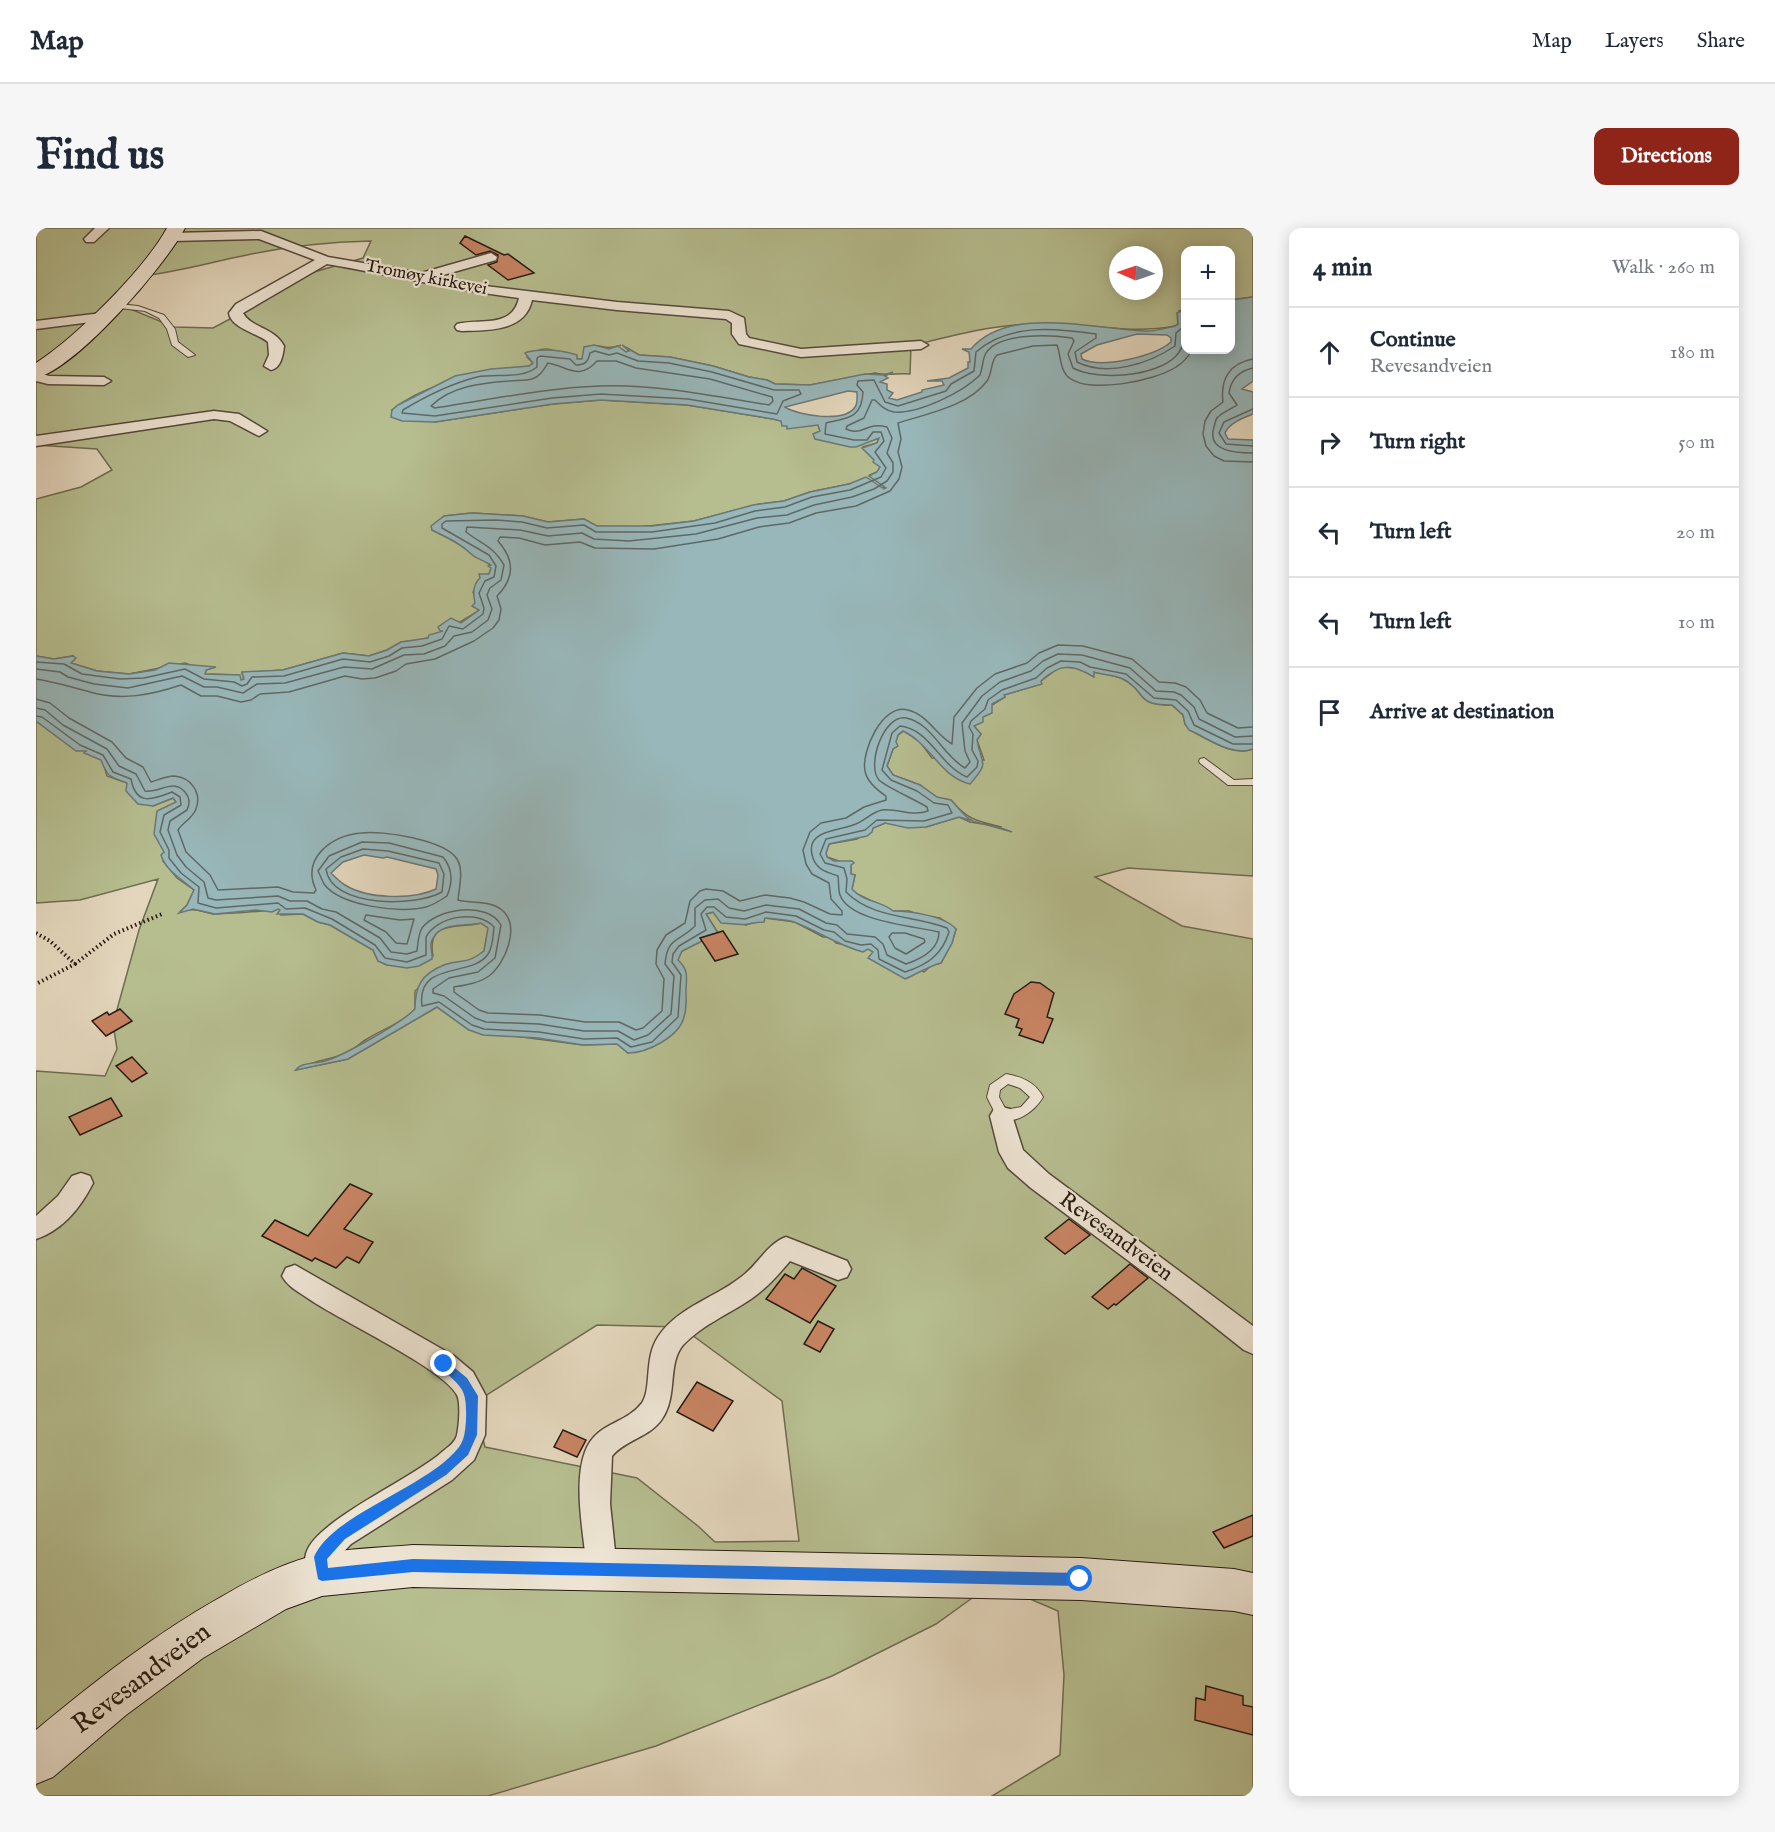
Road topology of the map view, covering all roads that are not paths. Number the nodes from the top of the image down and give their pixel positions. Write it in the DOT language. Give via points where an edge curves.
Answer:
graph roads {
  1 [pos="103,228"];
  2 [pos="174,233"];
  3 [pos="90,238"];
  4 [pos="491,257"];
  5 [pos="325,260"];
  6 [pos="423,277"];
  7 [pos="526,295"];
  8 [pos="108,311"];
  9 [pos="36,327"];
  10 [pos="462,327"];
  11 [pos="921,345"];
  12 [pos="191,355"];
  13 [pos="271,366"];
  14 [pos="36,372"];
  15 [pos="36,376"];
  16 [pos="104,381"];
  17 [pos="259,431"];
  18 [pos="36,441"];
  19 [pos="1204,760"];
  20 [pos="1253,782"];
  21 [pos="1002,1116"];
  22 [pos="81,1183"];
  23 [pos="36,1229"];
  24 [pos="838,1269"];
  25 [pos="295,1276"];
  26 [pos="1253,1342"];
  27 [pos="602,1570"];
  28 [pos="322,1575"];
  29 [pos="1253,1594"];
  30 [pos="36,1760"];
  1 -- 3 [label="street"];
  2 -- 5 [label="street, Tromøy kirkevei" via="261,235"];
  2 -- 8 [label="main road, Tromøy kirkevei"];
  4 -- 6 [label="street"];
  5 -- 6 [label="street, Tromøy kirkevei"];
  5 -- 13 [label="street" via="236,313 241,322 272,337 277,347"];
  6 -- 7 [label="street, Tromøy kirkevei" via="459,287"];
  7 -- 10 [label="street, Tromøy kirkevei" via="522,310 505,324"];
  7 -- 11 [label="street, Tromøy kirkevei" via="729,315 739,321 739,334 744,341 791,352"];
  8 -- 9 [label="street"];
  8 -- 12 [label="lane" via="145,309 160,315 171,329 175,343"];
  8 -- 14 [label="main road, Tromøy kirkevei" via="74,345"];
  15 -- 16 [label="street" via="48,380"];
  17 -- 18 [label="street" via="226,414"];
  19 -- 20 [label="lane" via="1232,783"];
  21 -- 26 [label="street, Revesandveien" via="1017,1161"];
  22 -- 23 [label="street" via="72,1200"];
  24 -- 27 [label="street" via="786,1248 746,1289 698,1317 668,1344 654,1407 634,1427 598,1449 593,1476"];
  25 -- 28 [label="street" via="444,1364 463,1381 472,1396 471,1435 464,1451 442,1471 341,1534 320,1557"];
  27 -- 28 [label="main road, Revesandveien" via="413,1566"];
  27 -- 29 [label="main road, Revesandveien" via="1080,1579"];
  28 -- 30 [label="main road, Revesandveien" via="265,1596 203,1631 163,1657"];
}
